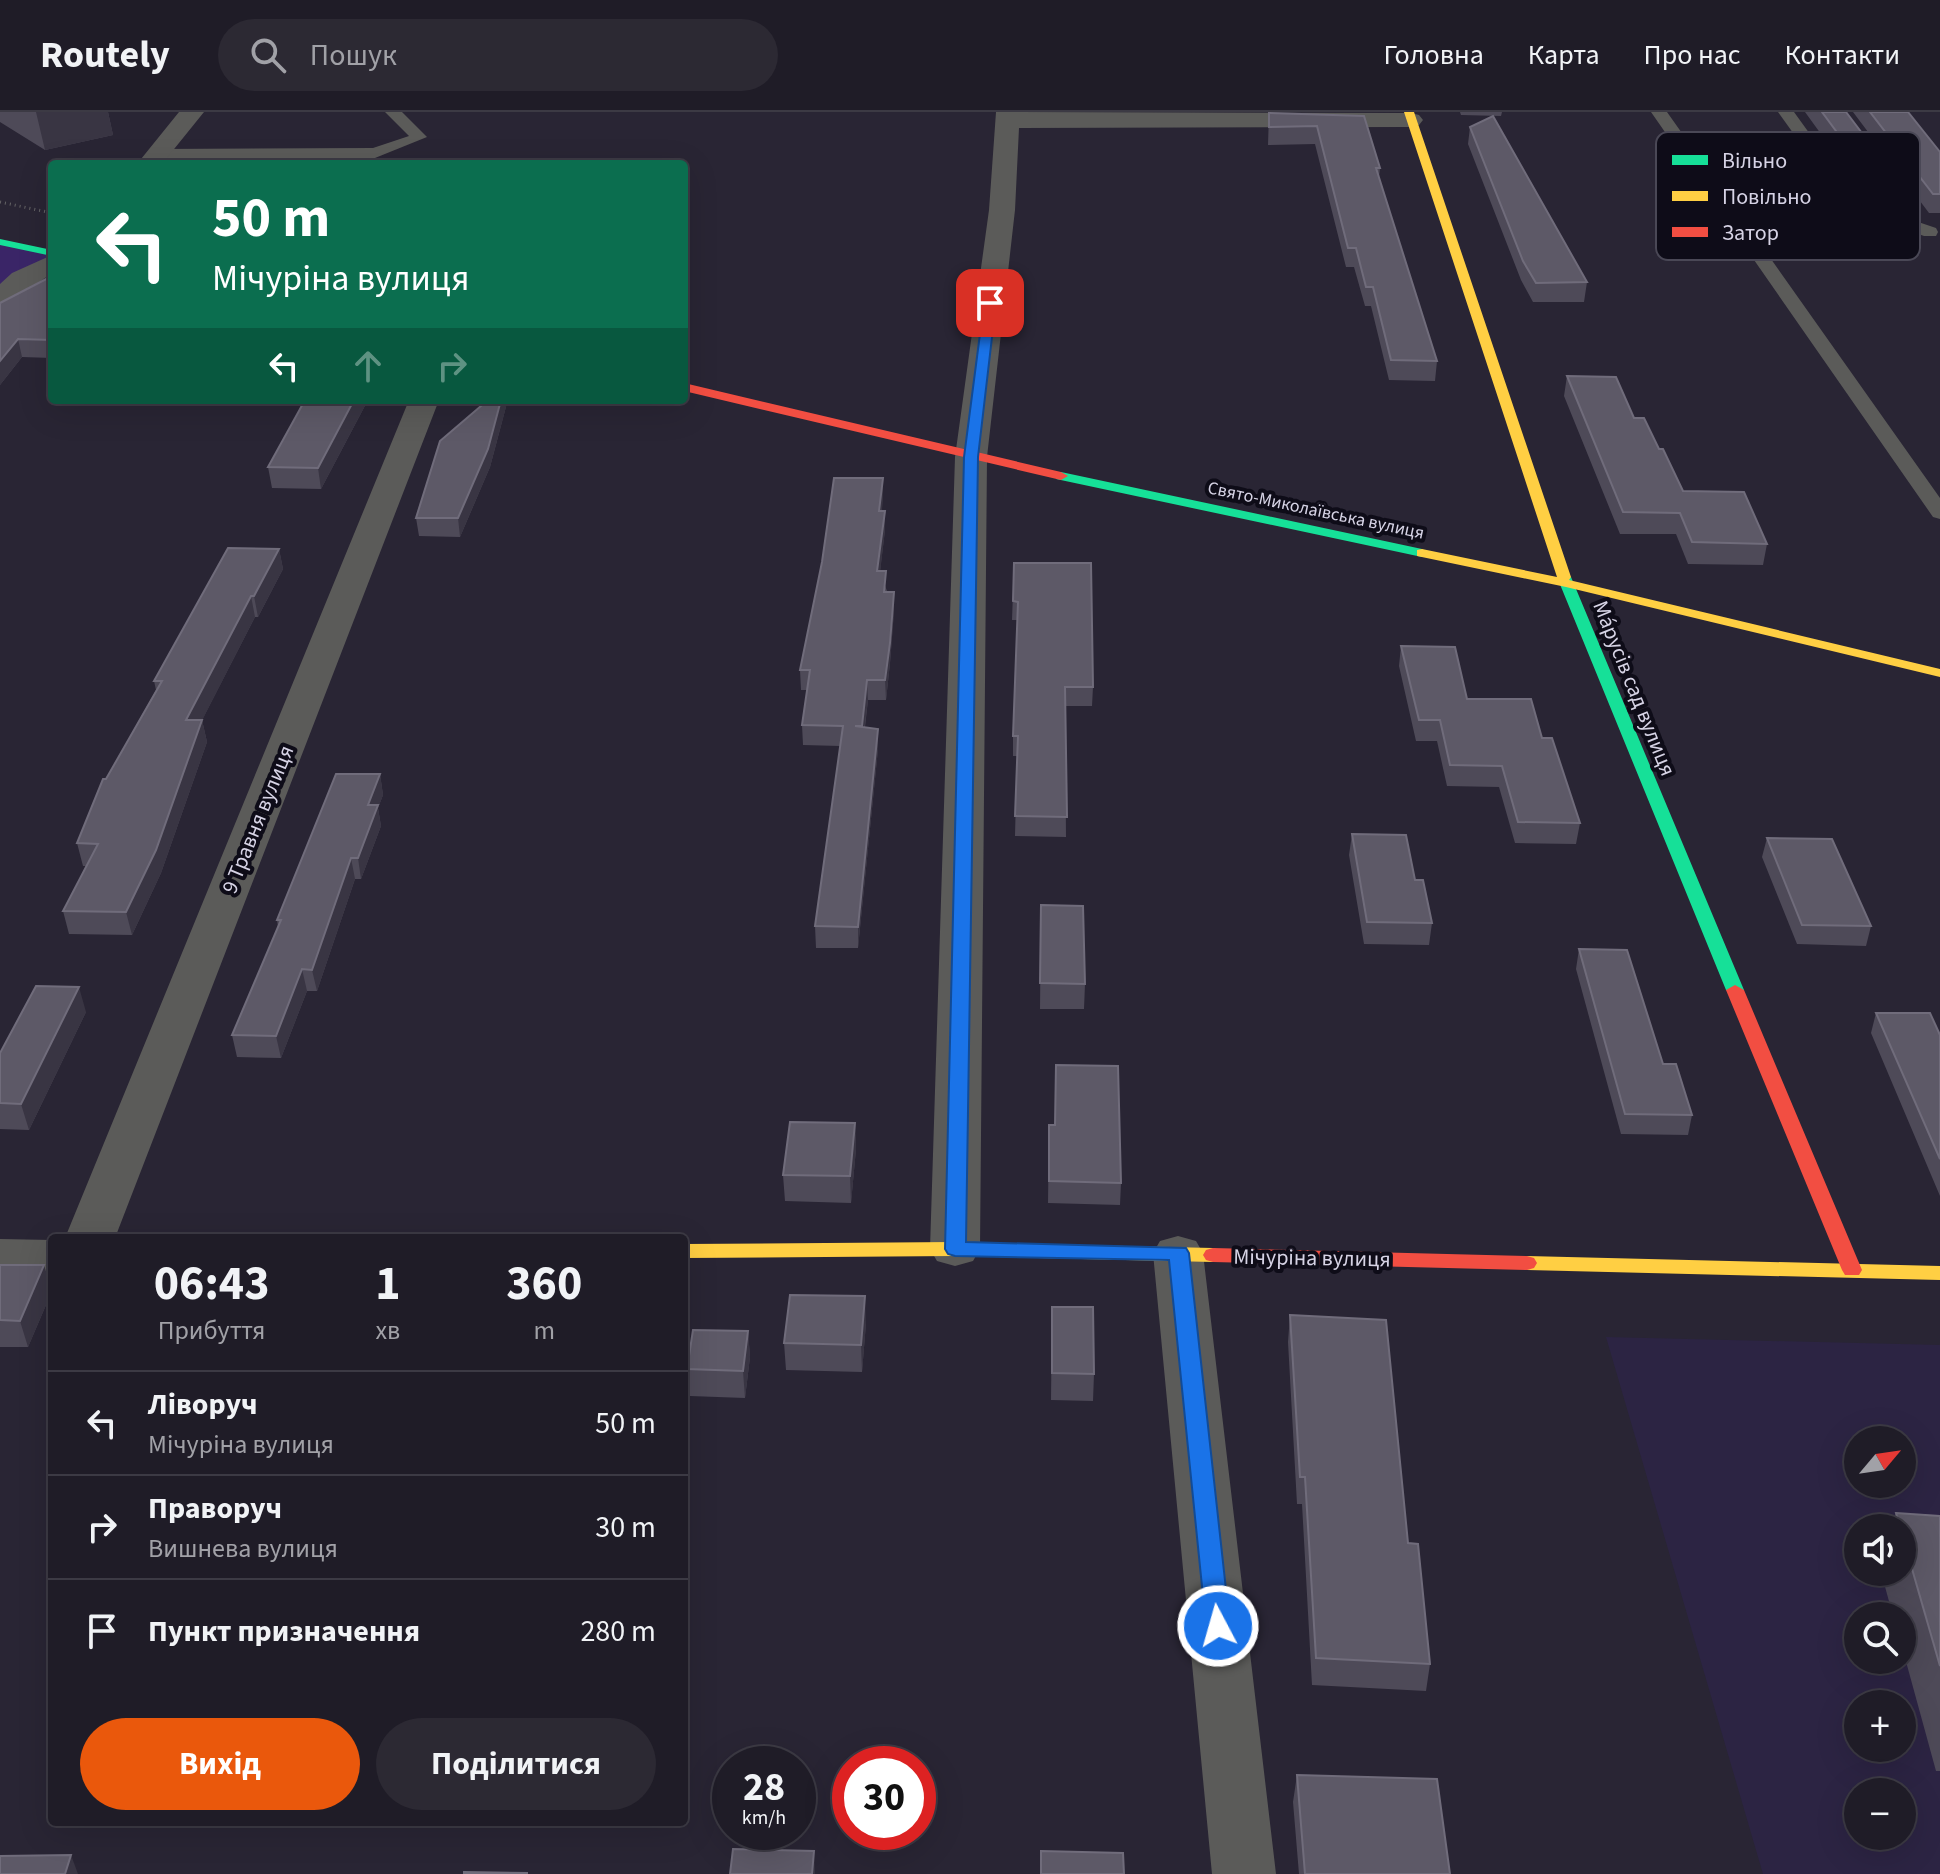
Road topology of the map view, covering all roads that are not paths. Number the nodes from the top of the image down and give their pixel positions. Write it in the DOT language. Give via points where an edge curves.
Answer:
graph roads {
  1 [pos="192,112"];
  2 [pos="393,112"];
  3 [pos="1659,112"];
  4 [pos="1786,112"];
  5 [pos="1008,116"];
  6 [pos="1410,116"];
  7 [pos="1673,132"];
  8 [pos="1800,132"];
  9 [pos="154,159"];
  10 [pos="1920,219"];
  11 [pos="1935,239"];
  12 [pos="0,242"];
  13 [pos="48,252"];
  14 [pos="1763,260"];
  15 [pos="48,265"];
  16 [pos="0,299"];
  17 [pos="688,388"];
  18 [pos="422,404"];
  19 [pos="971,457"];
  20 [pos="1940,513"];
  21 [pos="1566,583"];
  22 [pos="1940,673"];
  23 [pos="92,1234"];
  24 [pos="955,1249"];
  25 [pos="688,1251"];
  26 [pos="1178,1253"];
  27 [pos="0,1256"];
  28 [pos="48,1257"];
  29 [pos="1852,1270"];
  30 [pos="1940,1273"];
  31 [pos="1244,1874"];
  1 -- 9 [label="street"];
  2 -- 9 [label="lane" via="419,137 375,153"];
  3 -- 7 [label="lane"];
  4 -- 8 [label="lane"];
  5 -- 6 [label="street"];
  5 -- 19 [label="street" via="1002,210"];
  6 -- 21 [label="street, Мáрусів сад вулиця"];
  10 -- 11 [label="lane"];
  12 -- 13 [label="street"];
  14 -- 20 [label="lane"];
  15 -- 16 [label="street"];
  17 -- 19 [label="street, Свято-Миколаївська вулиця"];
  18 -- 23 [label="street, 9 Травня вулиця"];
  19 -- 21 [label="street, Свято-Миколаївська вулиця"];
  19 -- 24 [label="street"];
  21 -- 22 [label="street, Свято-Миколаївська вулиця"];
  21 -- 29 [label="street, Мáрусів сад вулиця"];
  24 -- 25 [label="street, Мічуріна вулиця"];
  24 -- 26 [label="street, Мічуріна вулиця"];
  26 -- 29 [label="street, Мічуріна вулиця"];
  26 -- 31 [label="street"];
  27 -- 28 [label="street"];
  29 -- 30 [label="street, Мічуріна вулиця"];
}
